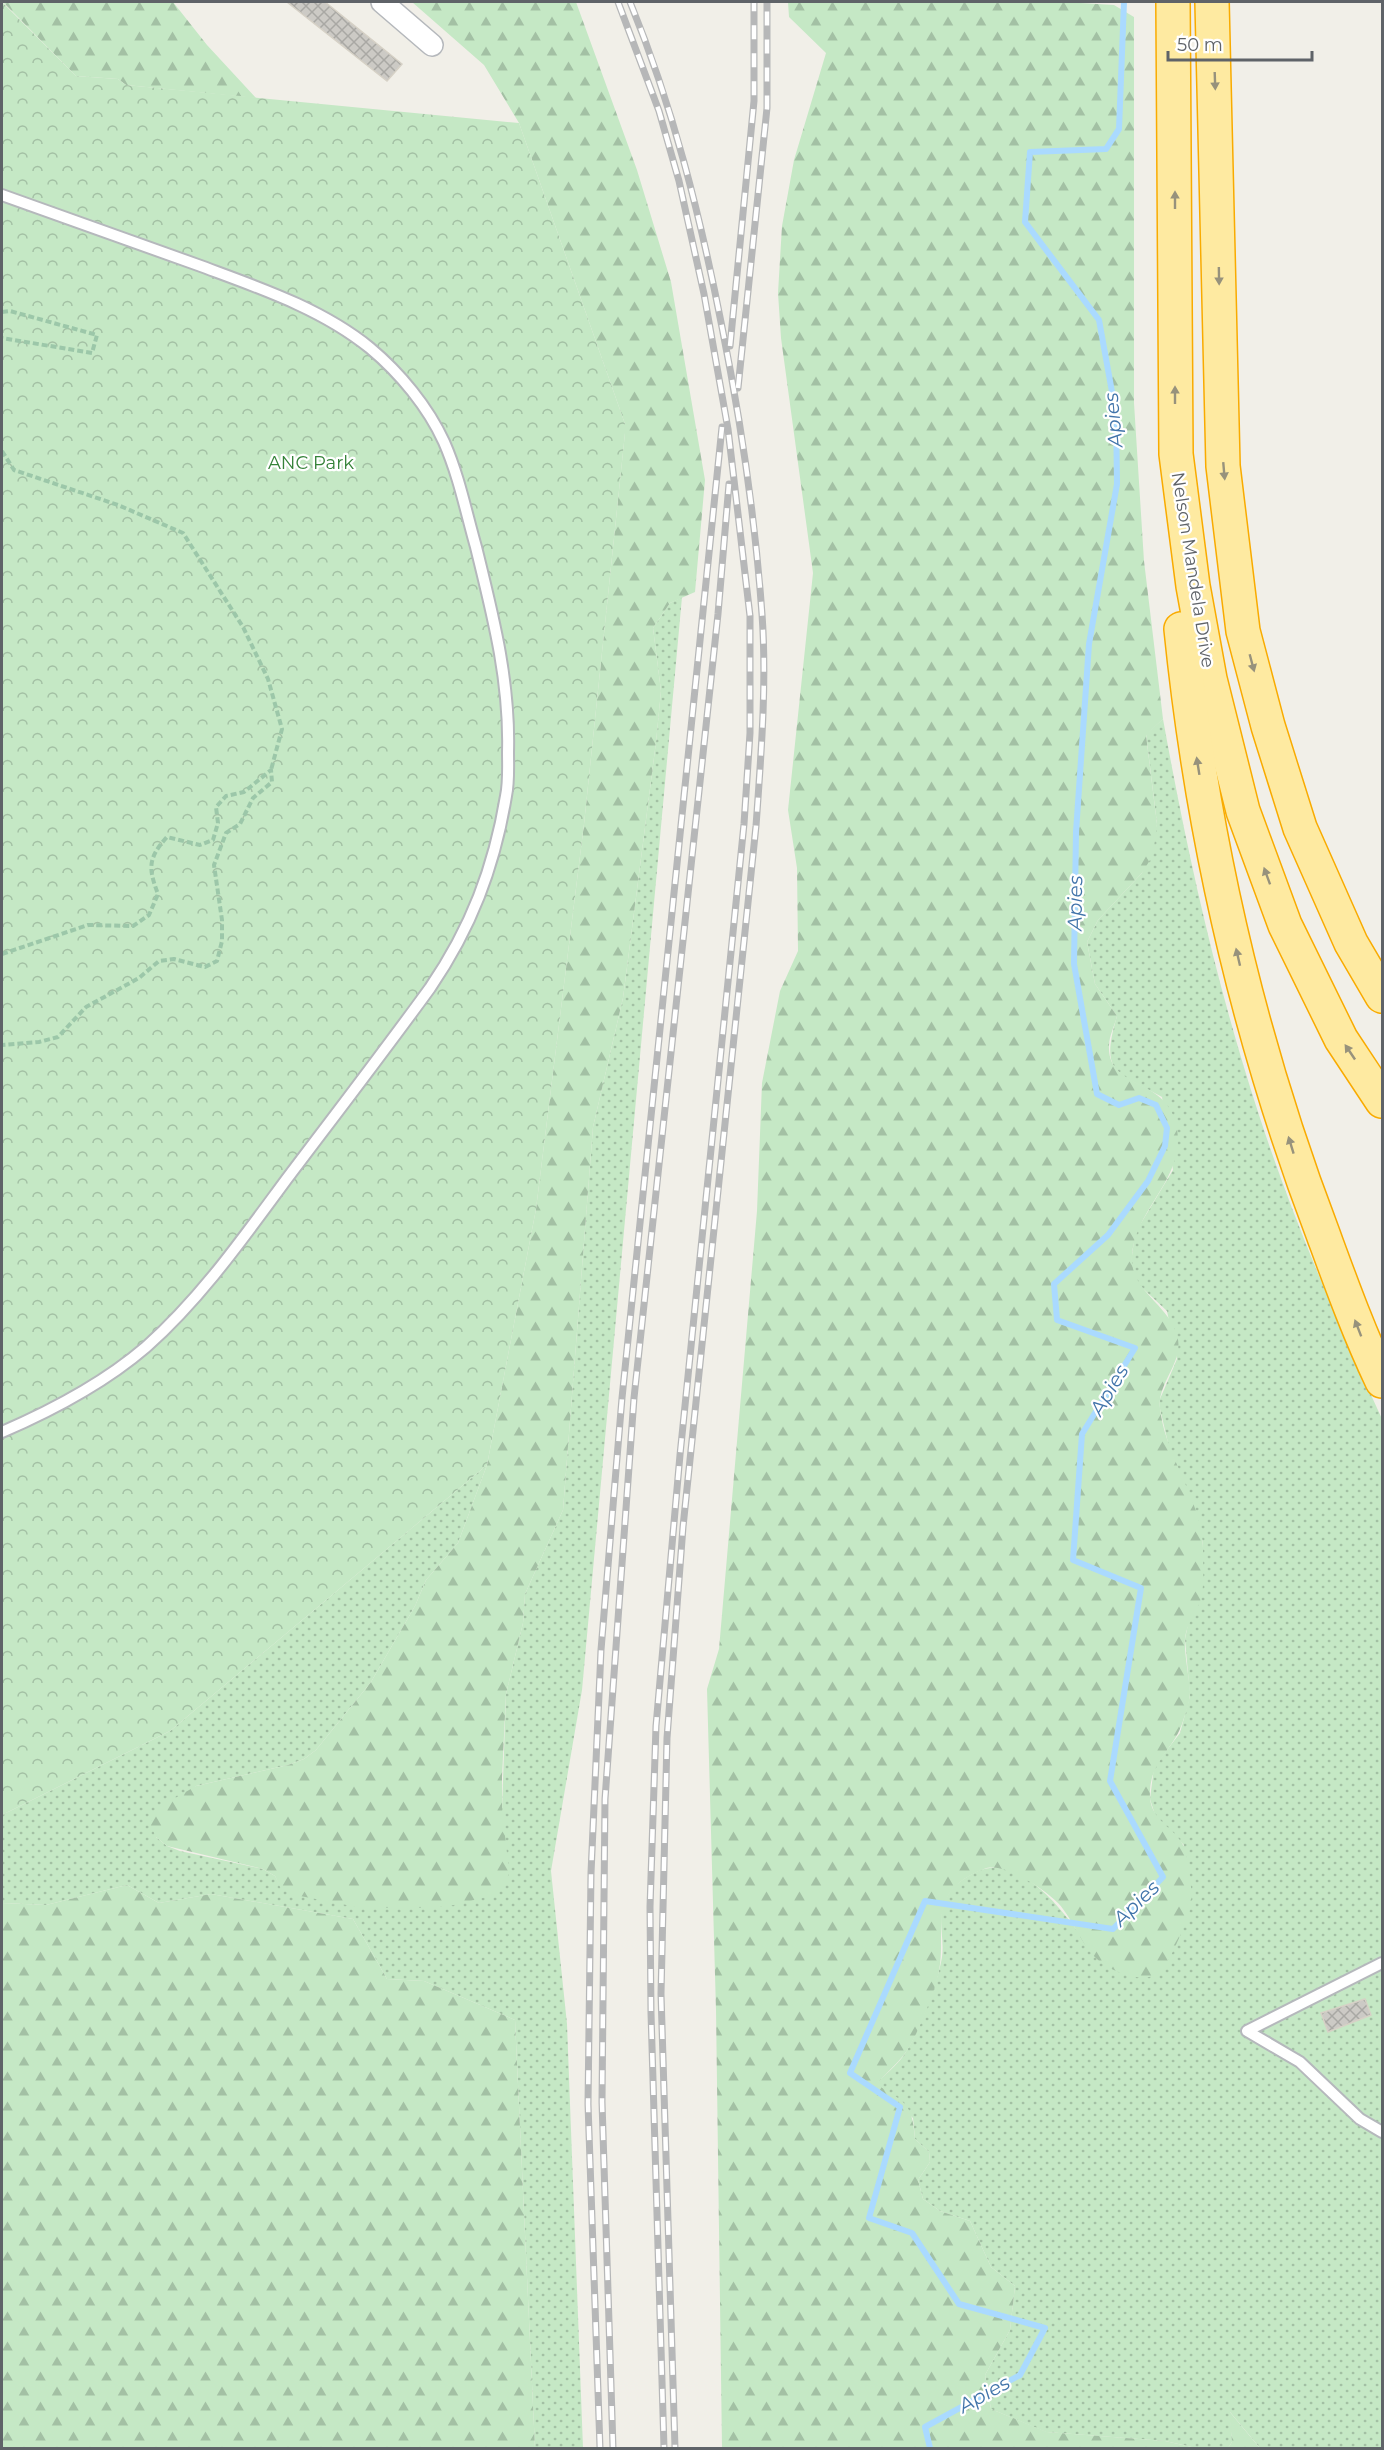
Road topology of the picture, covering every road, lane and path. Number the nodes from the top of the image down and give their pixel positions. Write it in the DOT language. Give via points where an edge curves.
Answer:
graph roads {
  1 [pos="382,2"];
  2 [pos="1173,2"];
  3 [pos="1212,2"];
  4 [pos="432,45"];
  5 [pos="2,195"];
  6 [pos="2,312"];
  7 [pos="2,338"];
  8 [pos="2,451"];
  9 [pos="1176,454"];
  10 [pos="271,770"];
  11 [pos="2,954"];
  12 [pos="1383,996"];
  13 [pos="2,1045"];
  14 [pos="1383,1101"];
  15 [pos="1383,1381"];
  16 [pos="2,1432"];
  17 [pos="1383,1963"];
  18 [pos="1383,2132"];
  1 -- 4 [label="street"];
  9 -- 2 [label="highway, Nelson Mandela Drive, one-way"];
  3 -- 12 [label="highway, one-way" via="1223,466 1243,631 1300,828 1351,942"];
  5 -- 16 [label="lane" via="261,288 326,318 370,348 405,383 444,442 459,482 501,649 509,712 507,793 494,852 474,912 430,988 220,1268 176,1319 102,1380"];
  6 -- 7 [label="path" via="97,335 92,353"];
  8 -- 10 [label="path" via="14,470 118,505 183,533 243,627 268,679 282,729"];
  14 -- 9 [label="highway, Nelson Mandela Drive, one-way" via="1341,1039 1285,925 1244,812 1210,680"];
  15 -- 9 [label="highway, one-way" via="1363,1342 1301,1176 1250,1011 1210,836 1190,714 1176,575"];
  10 -- 11 [label="path" via="244,792 226,796 216,807 218,823 213,840 200,845 167,837 155,850 150,872 158,894 149,915 133,926 88,925"];
  10 -- 13 [label="path" via="272,782 253,798 240,824 226,833 214,865 222,920 217,961 205,967 174,959 159,961 140,978 86,1007 58,1037"];
  17 -- 18 [label="lane" via="1247,2031 1300,2062 1360,2119"];
}
